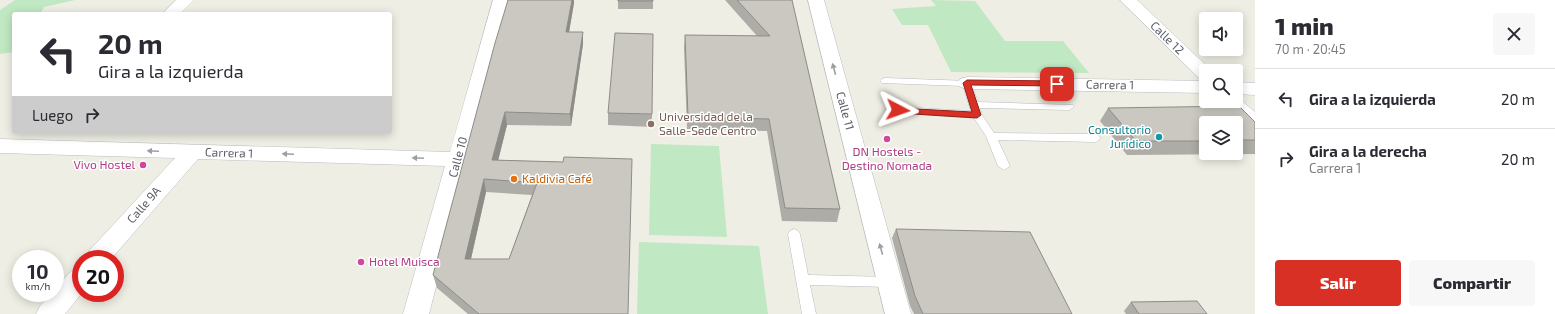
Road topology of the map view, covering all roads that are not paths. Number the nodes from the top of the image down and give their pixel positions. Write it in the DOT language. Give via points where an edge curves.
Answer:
graph roads {
  1 [pos="186,0"];
  2 [pos="501,0"];
  3 [pos="816,0"];
  4 [pos="1128,0"];
  5 [pos="172,12"];
  6 [pos="1199,68"];
  7 [pos="885,81"];
  8 [pos="967,83"];
  9 [pos="1199,86"];
  10 [pos="1243,88"];
  11 [pos="1255,89"];
  12 [pos="973,105"];
  13 [pos="1069,107"];
  14 [pos="1239,108"];
  15 [pos="898,110"];
  16 [pos="977,115"];
  17 [pos="1255,124"];
  18 [pos="12,134"];
  19 [pos="991,136"];
  20 [pos="1096,138"];
  21 [pos="0,142"];
  22 [pos="0,146"];
  23 [pos="192,152"];
  24 [pos="457,159"];
  25 [pos="1004,166"];
  26 [pos="794,234"];
  27 [pos="105,250"];
  28 [pos="802,280"];
  29 [pos="890,282"];
  30 [pos="72,287"];
  31 [pos="49,314"];
  32 [pos="416,314"];
  33 [pos="809,314"];
  34 [pos="898,314"];
  1 -- 5 [label="street"];
  2 -- 24 [label="street, Calle 10"];
  29 -- 3 [label="street, Calle 11, one-way"];
  4 -- 6 [label="street, Calle 12"];
  7 -- 8 [label="lane"];
  8 -- 9 [label="street, Carrera 1"];
  8 -- 12 [label="lane"];
  10 -- 11 [label="street"];
  12 -- 13 [label="lane"];
  12 -- 16 [label="lane"];
  14 -- 17 [label="street"];
  15 -- 16 [label="lane"];
  16 -- 19 [label="lane"];
  18 -- 21 [label="street"];
  19 -- 20 [label="lane"];
  19 -- 25 [label="lane"];
  23 -- 22 [label="street, Carrera 1, one-way"];
  24 -- 23 [label="street, Carrera 1, one-way"];
  23 -- 27 [label="street, Calle 9A"];
  24 -- 32 [label="street, Calle 10"];
  26 -- 28 [label="lane"];
  28 -- 29 [label="lane"];
  28 -- 33 [label="lane"];
  29 -- 34 [label="street, Calle 11"];
  30 -- 31 [label="street"];
}
